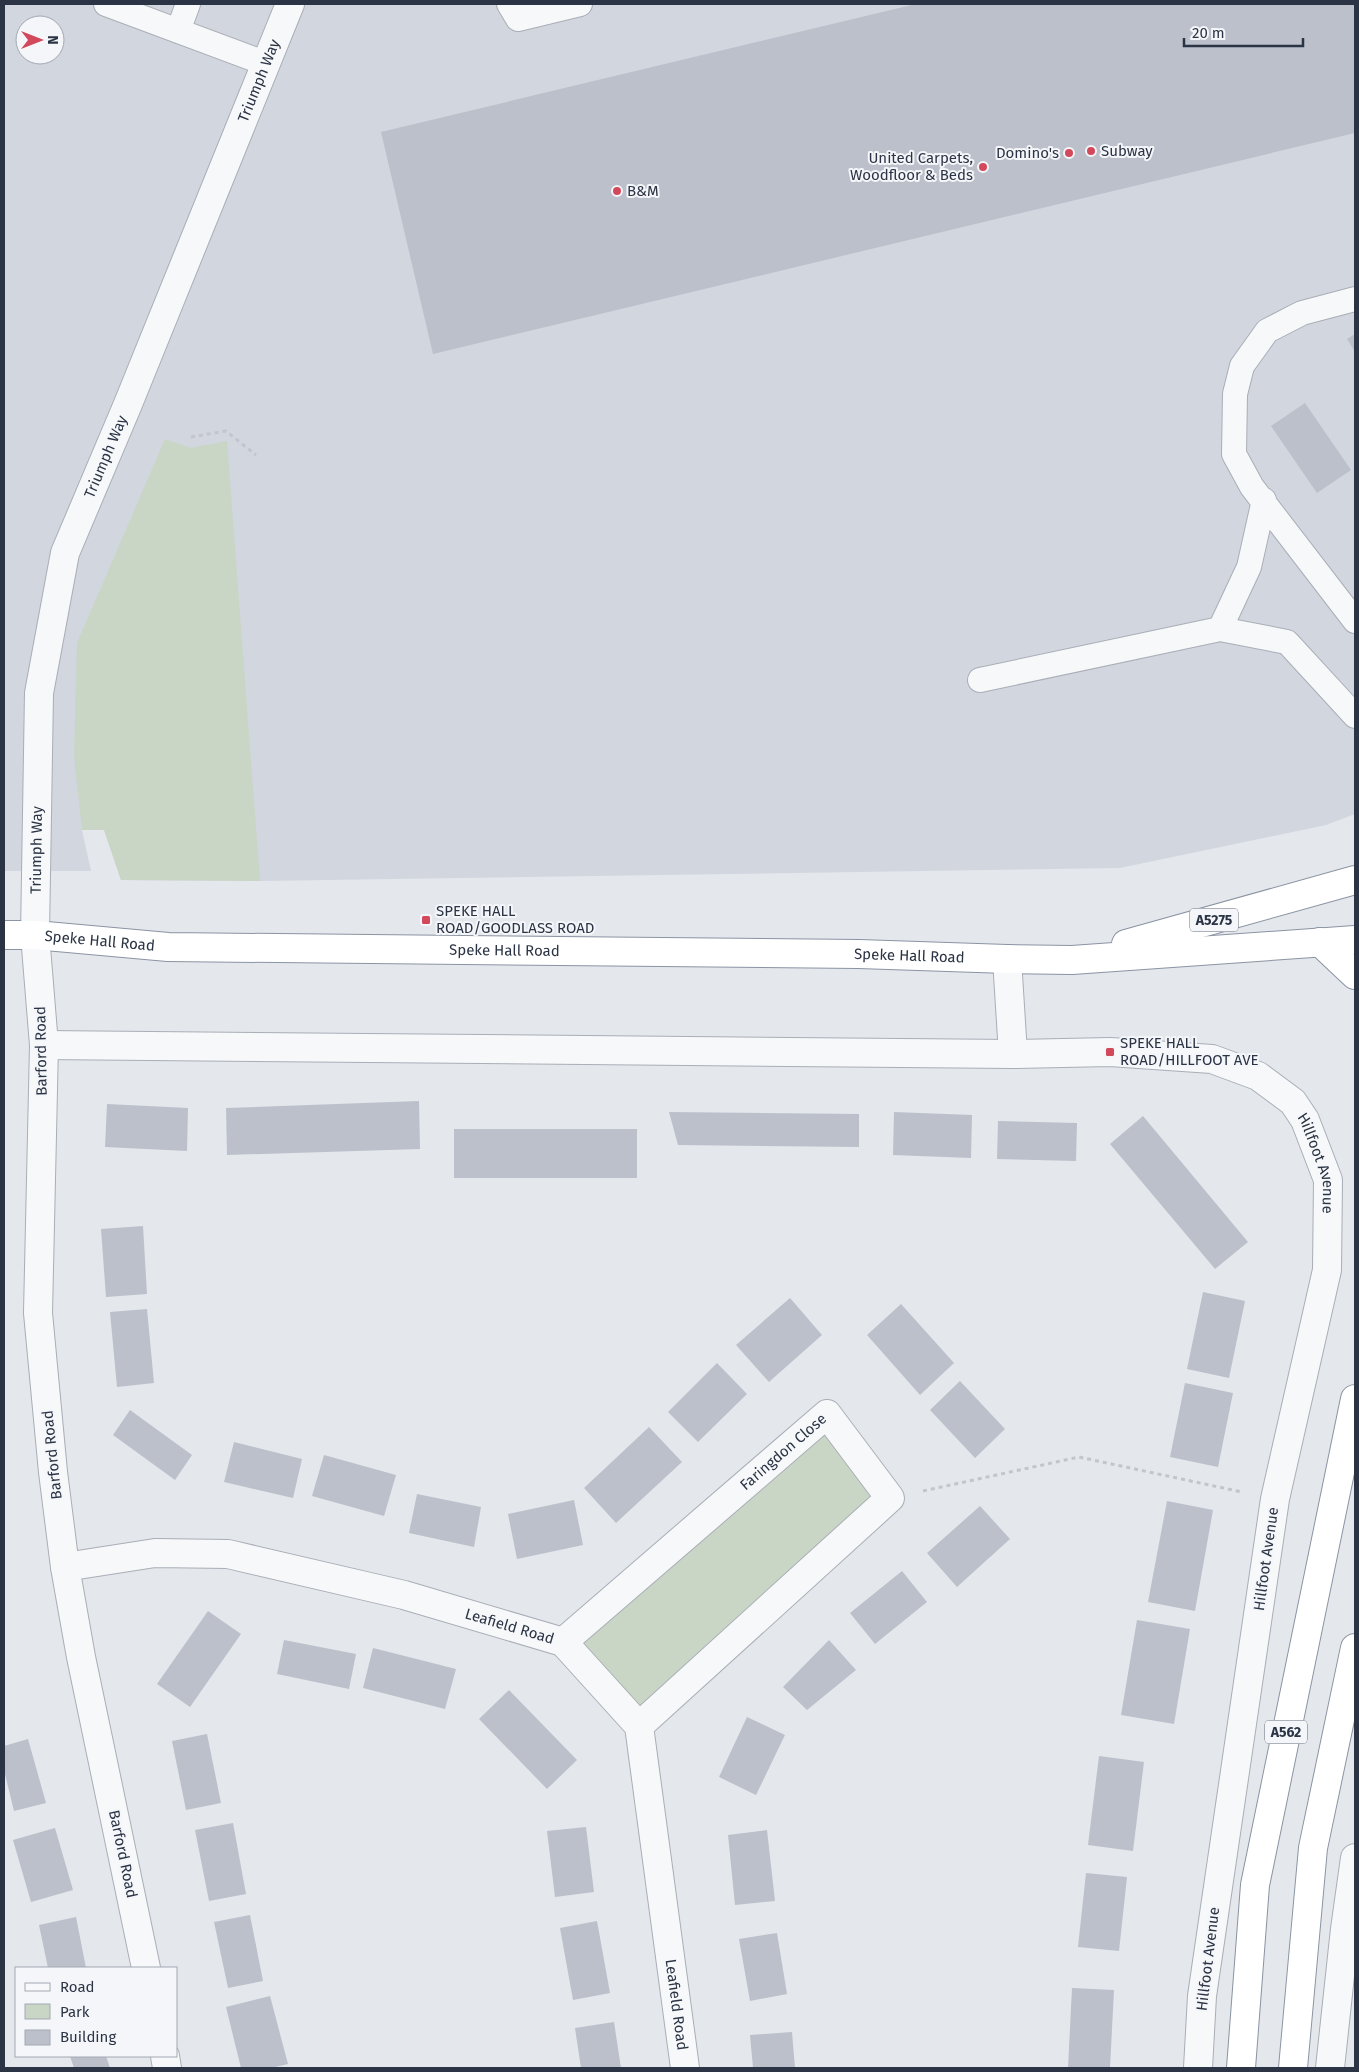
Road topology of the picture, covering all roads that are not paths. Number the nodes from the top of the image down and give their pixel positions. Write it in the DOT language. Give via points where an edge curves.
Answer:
graph roads {
  1 [pos="106,4"];
  2 [pos="188,4"];
  3 [pos="290,4"];
  4 [pos="509,4"];
  5 [pos="580,4"];
  6 [pos="178,31"];
  7 [pos="267,64"];
  8 [pos="1355,299"];
  9 [pos="1264,500"];
  10 [pos="1355,621"];
  11 [pos="1220,629"];
  12 [pos="980,680"];
  13 [pos="1355,716"];
  14 [pos="1355,880"];
  15 [pos="35,935"];
  16 [pos="4,936"];
  17 [pos="1355,940"];
  18 [pos="1320,942"];
  19 [pos="1007,959"];
  20 [pos="1072,960"];
  21 [pos="1355,975"];
  22 [pos="44,1045"];
  23 [pos="1013,1054"];
  24 [pos="1355,1399"];
  25 [pos="65,1567"];
  26 [pos="563,1642"];
  27 [pos="1355,1648"];
  28 [pos="639,1726"];
  29 [pos="1355,1858"];
  30 [pos="146,1967"];
  31 [pos="685,2068"];
  32 [pos="1198,2068"];
  33 [pos="1241,2068"];
  34 [pos="1293,2068"];
  35 [pos="1330,2068"];
  1 -- 6 [label="lane"];
  2 -- 6 [label="lane"];
  3 -- 7 [label="street, Triumph Way"];
  4 -- 5 [label="lane" via="518,18"];
  6 -- 7 [label="lane"];
  7 -- 15 [label="street, Triumph Way" via="65,553 39,693"];
  8 -- 9 [label="lane" via="1302,313 1267,331 1242,366 1235,394 1234,454 1252,487"];
  9 -- 10 [label="lane"];
  9 -- 11 [label="lane" via="1249,567"];
  11 -- 12 [label="lane"];
  11 -- 13 [label="lane" via="1287,642"];
  14 -- 20 [label="highway, Speke Hall Road / A5275"];
  15 -- 16 [label="highway, Speke Hall Road"];
  15 -- 19 [label="highway, Speke Hall Road" via="168,947 859,954"];
  15 -- 22 [label="street, Barford Road"];
  17 -- 18 [label="highway, Speke Hall Road / A5275"];
  18 -- 20 [label="highway, Speke Hall Road / A5275"];
  18 -- 21 [label="highway"];
  19 -- 20 [label="highway, Speke Hall Road"];
  19 -- 23 [label="street"];
  22 -- 23 [label="street"];
  22 -- 25 [label="street, Barford Road" via="38,1313"];
  23 -- 32 [label="street, Hillfoot Avenue" via="1110,1052 1212,1059 1258,1076 1293,1102 1304,1120 1328,1180 1327,1270 1275,1499 1202,1996"];
  24 -- 33 [label="highway, A562" via="1255,1884"];
  25 -- 26 [label="street, Leafield Road" via="155,1553 228,1554 404,1595"];
  25 -- 30 [label="street, Barford Road"];
  26 -- 28 [label="street, Leafield Road"];
  26 -- 28 [label="street, Faringdon Close" via="827,1414 890,1498"];
  27 -- 34 [label="highway" via="1313,1848"];
  28 -- 31 [label="street, Leafield Road"];
  29 -- 35 [label="street"];
}
